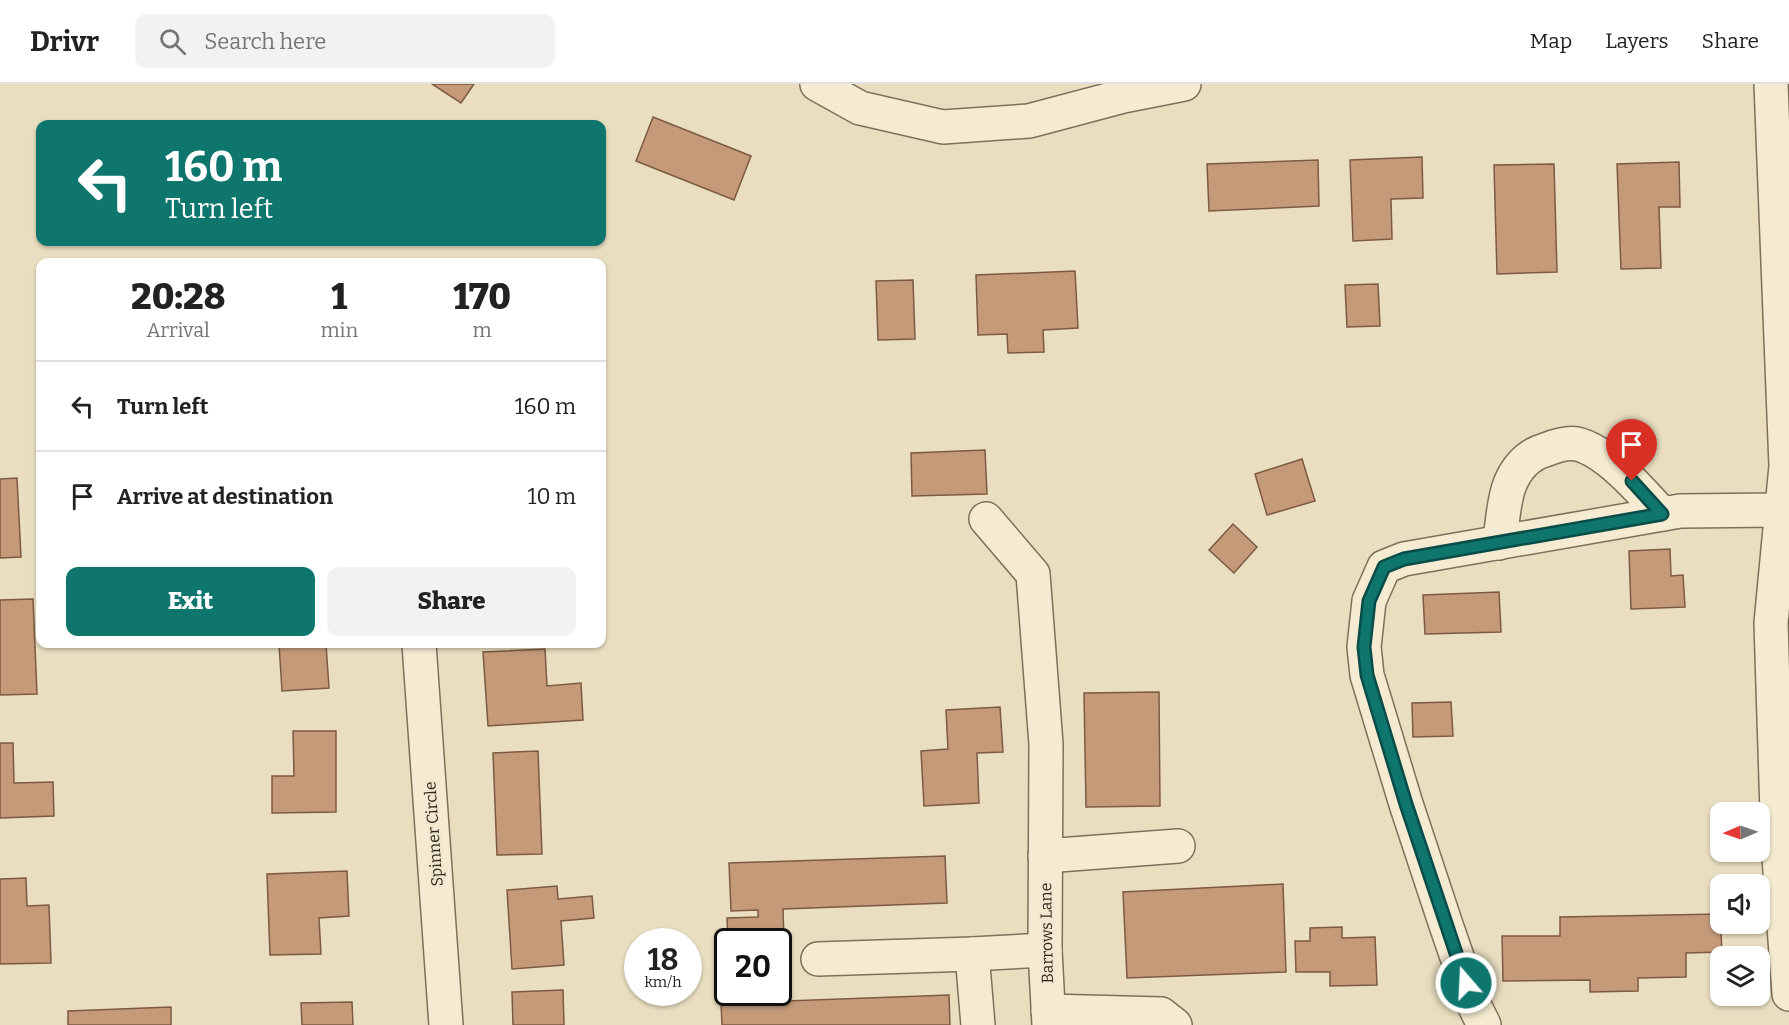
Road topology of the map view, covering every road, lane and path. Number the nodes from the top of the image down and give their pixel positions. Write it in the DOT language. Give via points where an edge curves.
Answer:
graph roads {
  1 [pos="817,84"];
  2 [pos="1184,84"];
  3 [pos="1771,84"];
  4 [pos="1783,510"];
  5 [pos="1662,514"];
  6 [pos="986,519"];
  7 [pos="1499,543"];
  8 [pos="1780,621"];
  9 [pos="419,648"];
  10 [pos="1783,790"];
  11 [pos="1178,846"];
  12 [pos="1045,849"];
  13 [pos="1787,926"];
  14 [pos="1045,950"];
  15 [pos="972,954"];
  16 [pos="818,958"];
  17 [pos="1789,994"];
  18 [pos="1048,1018"];
  19 [pos="446,1025"];
  20 [pos="978,1025"];
  21 [pos="1175,1025"];
  22 [pos="1484,1025"];
  1 -- 2 [label="street" via="860,108 943,127 1029,121"];
  3 -- 4 [label="street" via="1786,466"];
  4 -- 5 [label="street"];
  4 -- 8 [label="street"];
  5 -- 7 [label="street"];
  5 -- 7 [label="street" via="1632,481 1601,456 1577,444 1560,445 1537,453 1520,465 1509,486"];
  6 -- 12 [label="street, Barrows Lane" via="1032,574 1046,744"];
  7 -- 22 [label="street" via="1404,559 1384,567 1369,601 1364,647 1367,675 1406,804 1473,1003"];
  8 -- 10 [label="street"];
  9 -- 19 [label="street, Spinner Circle"];
  10 -- 13 [label="street"];
  11 -- 12 [label="street"];
  12 -- 14 [label="street, Barrows Lane"];
  13 -- 17 [label="street"];
  14 -- 15 [label="street"];
  14 -- 18 [label="street, Barrows Lane"];
  15 -- 16 [label="street"];
  15 -- 20 [label="street"];
  18 -- 21 [label="street" via="1161,1014"];
}
